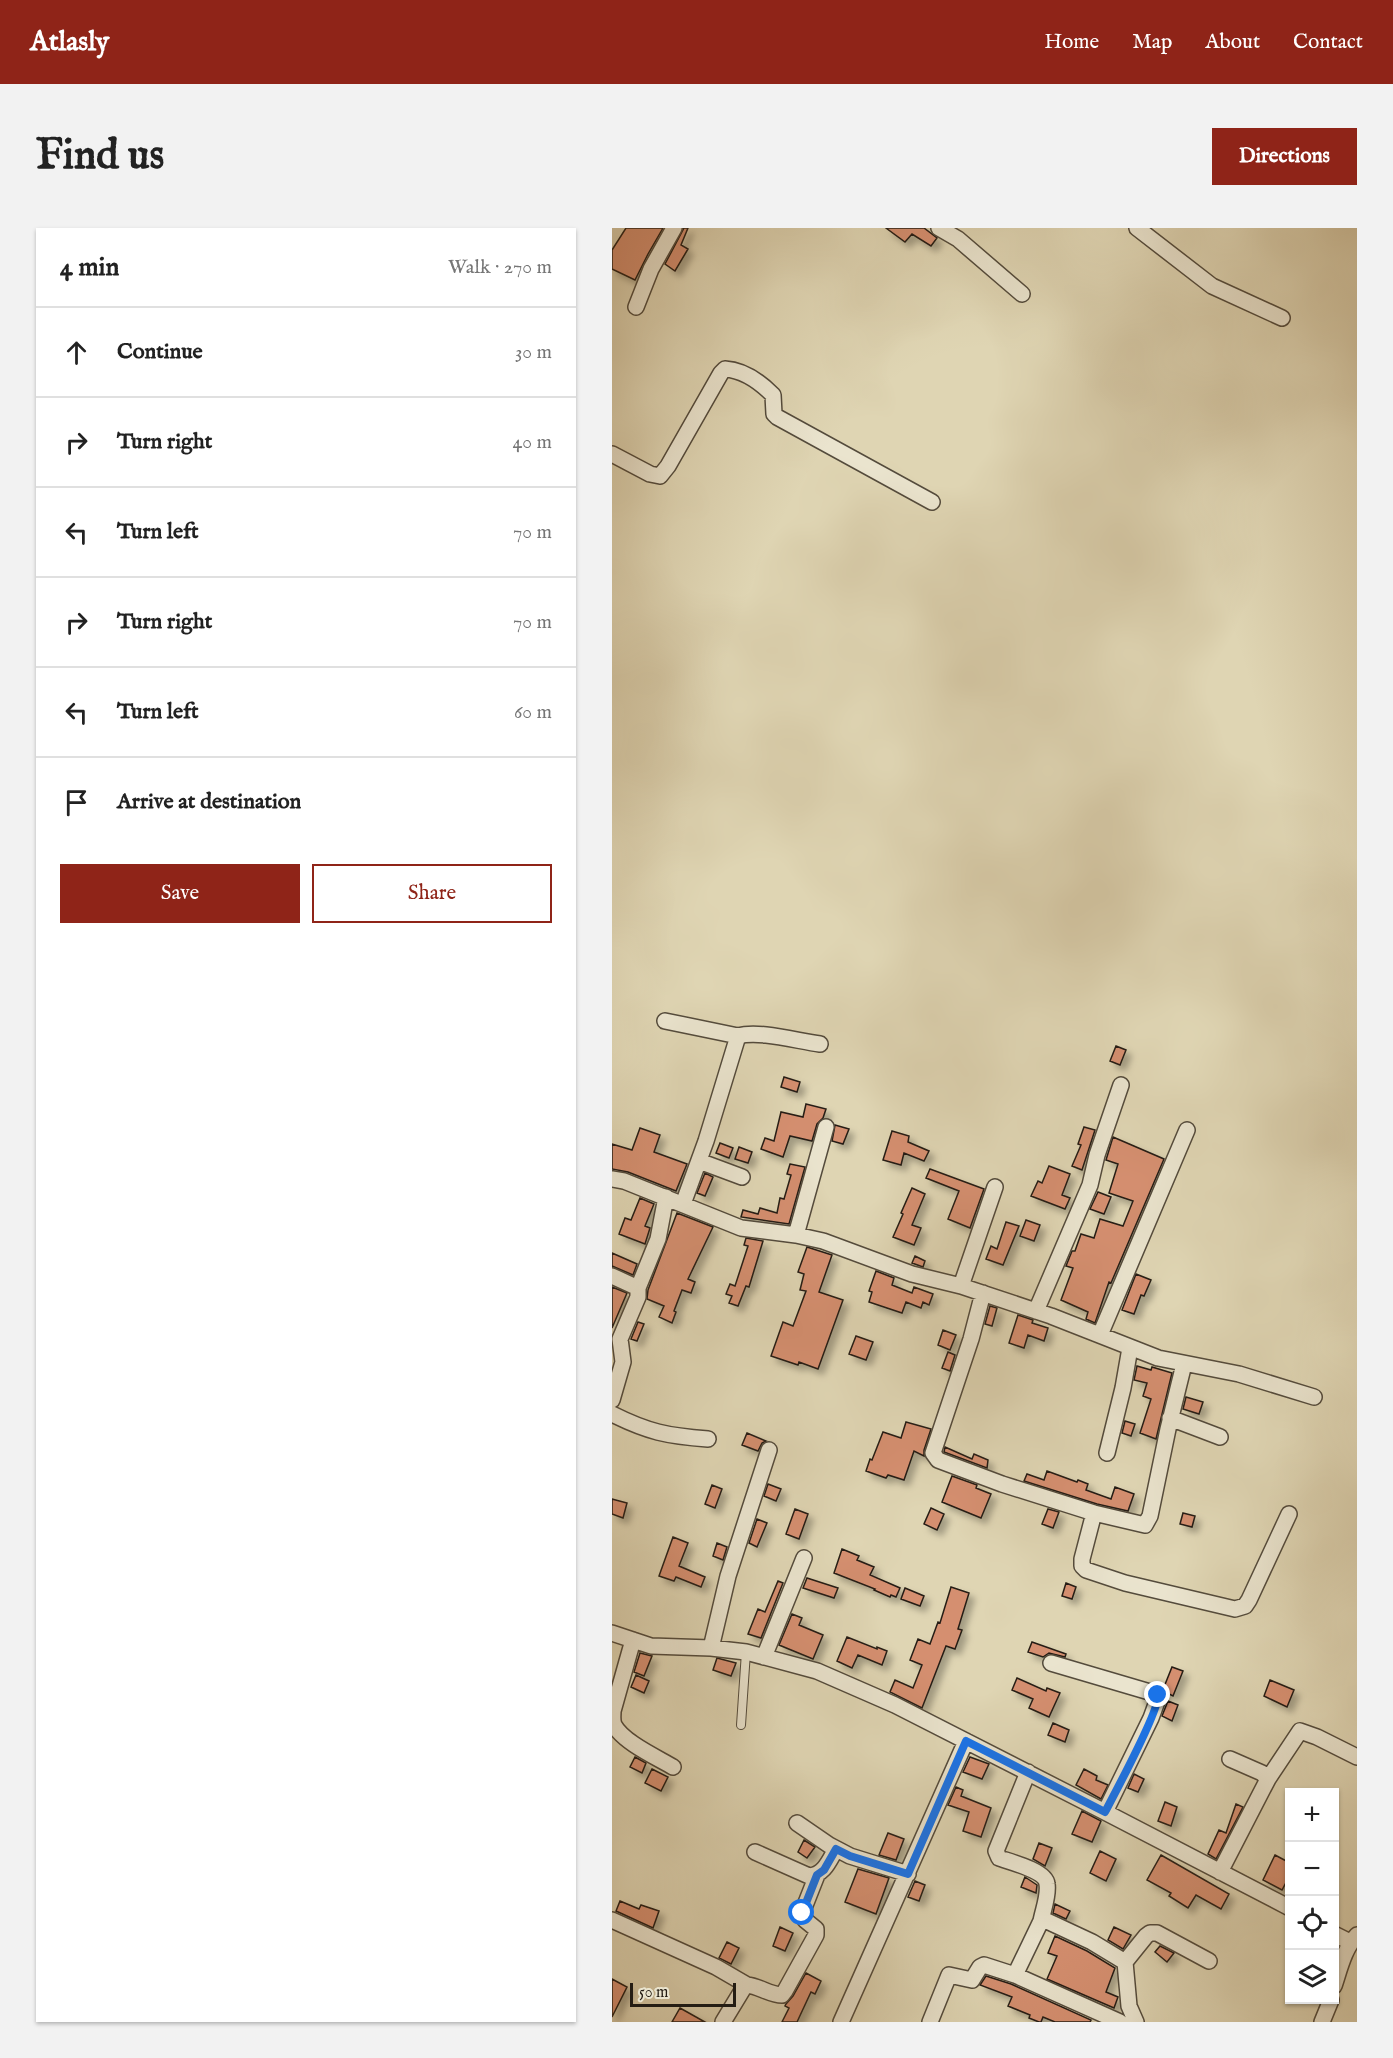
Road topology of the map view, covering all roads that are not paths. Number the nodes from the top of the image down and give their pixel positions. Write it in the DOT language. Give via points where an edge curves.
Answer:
graph roads {
  1 [pos="674,228"];
  2 [pos="939,228"];
  3 [pos="1137,228"];
  4 [pos="1022,294"];
  5 [pos="636,307"];
  6 [pos="1282,318"];
  7 [pos="612,454"];
  8 [pos="932,502"];
  9 [pos="665,1022"];
  10 [pos="738,1036"];
  11 [pos="820,1044"];
  12 [pos="1121,1085"];
  13 [pos="826,1127"];
  14 [pos="1186,1130"];
  15 [pos="699,1161"];
  16 [pos="742,1178"];
  17 [pos="612,1179"];
  18 [pos="995,1186"];
  19 [pos="666,1197"];
  20 [pos="682,1204"];
  21 [pos="796,1235"];
  22 [pos="612,1276"];
  23 [pos="961,1286"];
  24 [pos="638,1288"];
  25 [pos="984,1293"];
  26 [pos="1036,1311"];
  27 [pos="1100,1335"];
  28 [pos="1130,1348"];
  29 [pos="1184,1364"];
  30 [pos="1314,1397"];
  31 [pos="612,1400"];
  32 [pos="612,1414"];
  33 [pos="1170,1418"];
  34 [pos="1220,1437"];
  35 [pos="708,1439"];
  36 [pos="769,1450"];
  37 [pos="1107,1453"];
  38 [pos="1094,1513"];
  39 [pos="1288,1514"];
  40 [pos="804,1558"];
  41 [pos="612,1633"];
  42 [pos="633,1640"];
  43 [pos="711,1648"];
  44 [pos="746,1652"];
  45 [pos="764,1657"];
  46 [pos="1051,1663"];
  47 [pos="741,1725"];
  48 [pos="966,1741"];
  49 [pos="1357,1757"];
  50 [pos="1230,1759"];
  51 [pos="673,1767"];
  52 [pos="1028,1772"];
  53 [pos="1268,1779"];
  54 [pos="1105,1812"];
  55 [pos="797,1823"];
  56 [pos="836,1849"];
  57 [pos="755,1852"];
  58 [pos="1220,1872"];
  59 [pos="908,1874"];
  60 [pos="817,1875"];
  61 [pos="1285,1905"];
  62 [pos="1041,1921"];
  63 [pos="613,1924"];
  64 [pos="1339,1935"];
  65 [pos="1354,1939"];
  66 [pos="1209,1961"];
  67 [pos="1125,1962"];
  68 [pos="1339,1971"];
  69 [pos="1015,1975"];
  70 [pos="747,1986"];
  71 [pos="1329,2004"];
  72 [pos="723,2022"];
  73 [pos="841,2022"];
  74 [pos="930,2022"];
  75 [pos="1120,2022"];
  76 [pos="1136,2022"];
  77 [pos="1322,2022"];
  1 -- 5 [label="street"];
  2 -- 4 [label="street" via="958,239"];
  3 -- 6 [label="street" via="1212,286"];
  7 -- 8 [label="street" via="660,476 721,373 732,370 762,385 772,395 777,417"];
  9 -- 10 [label="street"];
  10 -- 11 [label="street"];
  10 -- 15 [label="street"];
  12 -- 26 [label="street" via="1090,1185"];
  13 -- 21 [label="street"];
  14 -- 27 [label="street"];
  15 -- 16 [label="street"];
  15 -- 20 [label="street"];
  17 -- 19 [label="street"];
  18 -- 23 [label="street"];
  19 -- 20 [label="street"];
  19 -- 24 [label="street" via="658,1239"];
  20 -- 21 [label="street" via="741,1228"];
  21 -- 23 [label="street" via="912,1274"];
  22 -- 24 [label="street"];
  23 -- 25 [label="street"];
  24 -- 31 [label="street" via="620,1339 623,1362"];
  25 -- 26 [label="street"];
  25 -- 38 [label="street" via="934,1446 934,1457 1002,1484"];
  26 -- 27 [label="street"];
  27 -- 28 [label="street"];
  28 -- 29 [label="street"];
  28 -- 37 [label="street"];
  29 -- 30 [label="street" via="1239,1374"];
  29 -- 33 [label="street"];
  32 -- 35 [label="street" via="647,1430"];
  33 -- 34 [label="street"];
  33 -- 38 [label="street" via="1148,1522 1141,1525"];
  36 -- 43 [label="street" via="728,1575"];
  38 -- 39 [label="street" via="1082,1559 1086,1570 1235,1609 1249,1600"];
  40 -- 45 [label="street"];
  41 -- 42 [label="street"];
  42 -- 43 [label="street" via="651,1646"];
  42 -- 51 [label="street" via="613,1722 628,1740"];
  43 -- 44 [label="street"];
  44 -- 45 [label="street"];
  44 -- 47 [label="lane"];
  45 -- 48 [label="street" via="817,1671"];
  46 -- 54 [label="street" via="1159,1696"];
  48 -- 52 [label="street"];
  48 -- 59 [label="street"];
  49 -- 53 [label="street" via="1300,1731"];
  50 -- 53 [label="street"];
  52 -- 54 [label="street"];
  52 -- 62 [label="street" via="996,1851 999,1858 1046,1879"];
  53 -- 58 [label="street"];
  54 -- 58 [label="street"];
  55 -- 56 [label="street"];
  56 -- 59 [label="street"];
  56 -- 60 [label="street"];
  57 -- 60 [label="street" via="809,1876"];
  58 -- 61 [label="street"];
  59 -- 73 [label="street"];
  60 -- 70 [label="street" via="802,1913 816,1929 816,1935 785,1991 777,1995"];
  62 -- 67 [label="street" via="1092,1942"];
  62 -- 69 [label="street"];
  63 -- 70 [label="street" via="716,1967"];
  64 -- 65 [label="street"];
  65 -- 68 [label="street"];
  66 -- 67 [label="street" via="1157,1933 1150,1933"];
  67 -- 76 [label="street" via="1129,2006"];
  69 -- 74 [label="street" via="984,1965 972,1980 949,1975"];
  69 -- 75 [label="street"];
  70 -- 72 [label="street"];
  71 -- 77 [label="street"];
}
